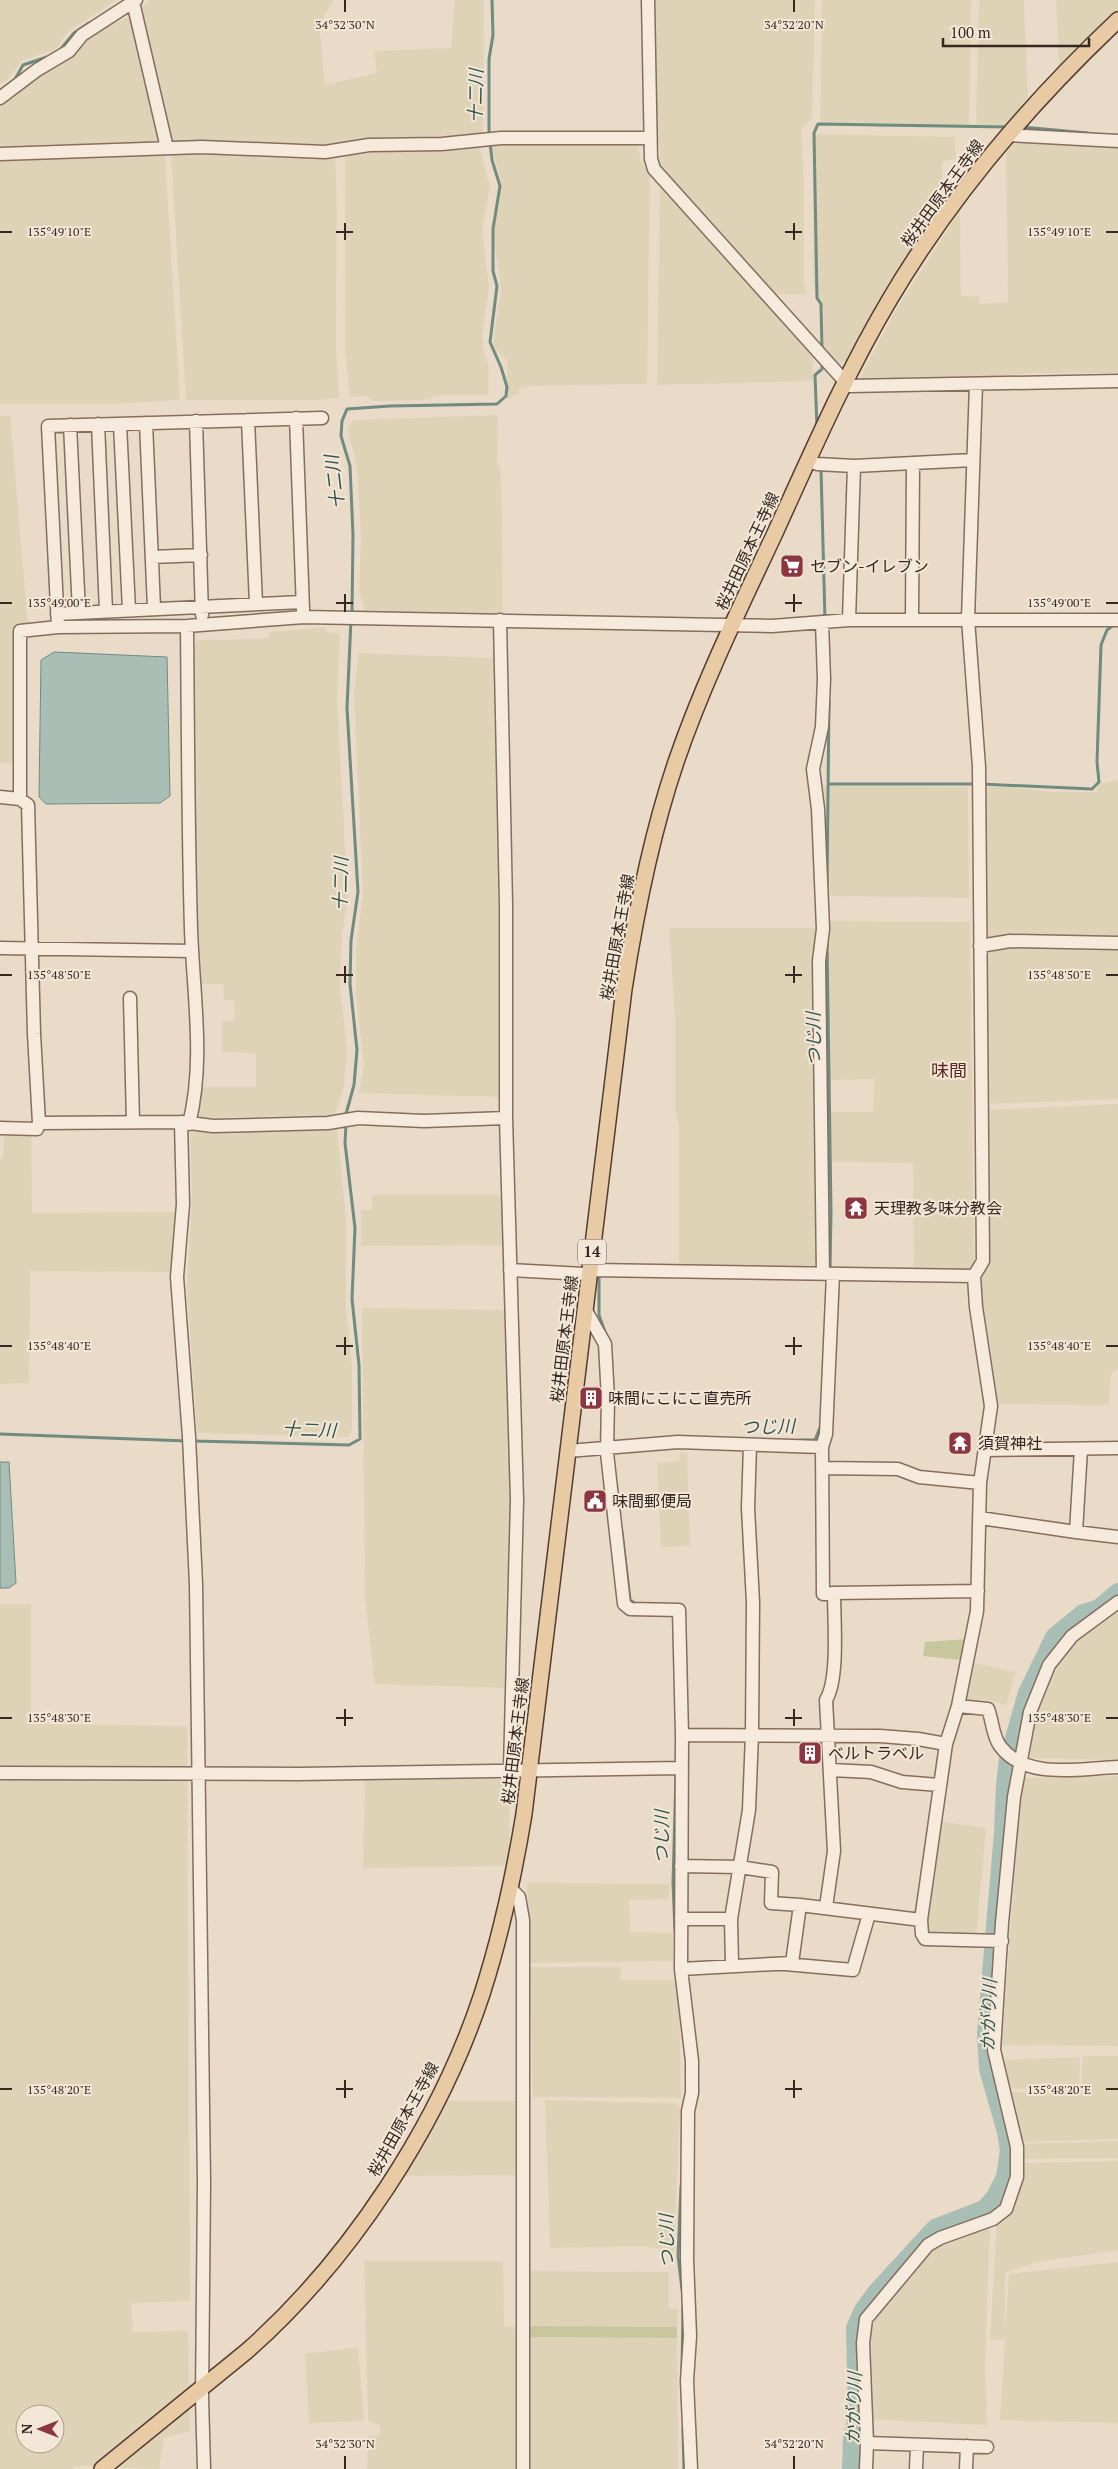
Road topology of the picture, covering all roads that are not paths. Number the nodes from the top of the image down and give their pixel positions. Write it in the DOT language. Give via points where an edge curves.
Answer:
graph roads {
  1 [pos="648,0"];
  2 [pos="134,1"];
  3 [pos="117,6"];
  4 [pos="1118,20"];
  5 [pos="0,98"];
  6 [pos="1007,135"];
  7 [pos="650,138"];
  8 [pos="1118,141"];
  9 [pos="167,148"];
  10 [pos="0,154"];
  11 [pos="1118,381"];
  12 [pos="846,382"];
  13 [pos="976,384"];
  14 [pos="296,418"];
  15 [pos="322,418"];
  16 [pos="248,420"];
  17 [pos="196,421"];
  18 [pos="146,423"];
  19 [pos="98,424"];
  20 [pos="120,424"];
  21 [pos="70,425"];
  22 [pos="973,460"];
  23 [pos="818,463"];
  24 [pos="912,465"];
  25 [pos="854,466"];
  26 [pos="200,555"];
  27 [pos="152,557"];
  28 [pos="302,602"];
  29 [pos="256,604"];
  30 [pos="202,606"];
  31 [pos="154,608"];
  32 [pos="129,610"];
  33 [pos="106,611"];
  34 [pos="80,612"];
  35 [pos="304,617"];
  36 [pos="912,619"];
  37 [pos="968,619"];
  38 [pos="57,620"];
  39 [pos="500,620"];
  40 [pos="849,620"];
  41 [pos="1118,620"];
  42 [pos="822,622"];
  43 [pos="202,624"];
  44 [pos="732,624"];
  45 [pos="187,626"];
  46 [pos="0,797"];
  47 [pos="20,799"];
  48 [pos="1118,943"];
  49 [pos="980,946"];
  50 [pos="0,948"];
  51 [pos="32,948"];
  52 [pos="192,951"];
  53 [pos="130,998"];
  54 [pos="506,1118"];
  55 [pos="133,1122"];
  56 [pos="39,1123"];
  57 [pos="185,1123"];
  58 [pos="0,1128"];
  59 [pos="510,1270"];
  60 [pos="590,1271"];
  61 [pos="828,1274"];
  62 [pos="974,1276"];
  63 [pos="585,1310"];
  64 [pos="750,1445"];
  65 [pos="822,1447"];
  66 [pos="607,1448"];
  67 [pos="1118,1448"];
  68 [pos="1081,1449"];
  69 [pos="986,1450"];
  70 [pos="568,1451"];
  71 [pos="823,1468"];
  72 [pos="980,1483"];
  73 [pos="980,1518"];
  74 [pos="1076,1532"];
  75 [pos="1118,1537"];
  76 [pos="978,1591"];
  77 [pos="834,1593"];
  78 [pos="1118,1602"];
  79 [pos="958,1706"];
  80 [pos="752,1734"];
  81 [pos="682,1735"];
  82 [pos="827,1737"];
  83 [pos="946,1744"];
  84 [pos="1020,1763"];
  85 [pos="1118,1767"];
  86 [pos="680,1768"];
  87 [pos="529,1769"];
  88 [pos="510,1770"];
  89 [pos="831,1770"];
  90 [pos="0,1773"];
  91 [pos="199,1775"];
  92 [pos="939,1785"];
  93 [pos="681,1866"];
  94 [pos="740,1867"];
  95 [pos="511,1889"];
  96 [pos="800,1905"];
  97 [pos="826,1907"];
  98 [pos="869,1914"];
  99 [pos="681,1919"];
  100 [pos="731,1919"];
  101 [pos="921,1920"];
  102 [pos="1002,1941"];
  103 [pos="732,1964"];
  104 [pos="785,1964"];
  105 [pos="681,1969"];
  106 [pos="203,2388"];
  107 [pos="868,2443"];
  108 [pos="917,2445"];
  109 [pos="967,2446"];
  110 [pos="987,2447"];
  111 [pos="102,2469"];
  112 [pos="204,2469"];
  113 [pos="524,2469"];
  114 [pos="691,2469"];
  115 [pos="866,2469"];
  116 [pos="916,2469"];
  117 [pos="966,2469"];
  1 -- 7 [label="street"];
  2 -- 3 [label="street"];
  2 -- 9 [label="street"];
  3 -- 5 [label="street" via="82,35 69,51"];
  4 -- 6 [label="main road, 桜井田原本王寺線 / 14" via="1071,65"];
  6 -- 8 [label="street"];
  6 -- 12 [label="main road, 桜井田原本王寺線 / 14" via="918,254 889,300"];
  7 -- 9 [label="street" via="501,138 442,144 369,145 325,152"];
  7 -- 12 [label="street" via="654,169"];
  9 -- 10 [label="street"];
  11 -- 13 [label="street"];
  12 -- 13 [label="street" via="849,386 869,387"];
  12 -- 23 [label="main road, 桜井田原本王寺線 / 14"];
  13 -- 22 [label="street"];
  14 -- 15 [label="street"];
  14 -- 16 [label="street"];
  14 -- 28 [label="street"];
  16 -- 17 [label="street"];
  16 -- 29 [label="street"];
  17 -- 18 [label="street"];
  17 -- 26 [label="street"];
  18 -- 20 [label="street"];
  18 -- 27 [label="street"];
  19 -- 20 [label="street"];
  19 -- 21 [label="street"];
  19 -- 33 [label="street"];
  20 -- 32 [label="street"];
  21 -- 34 [label="street"];
  21 -- 38 [label="street" via="48,426"];
  22 -- 24 [label="street"];
  22 -- 37 [label="street"];
  23 -- 25 [label="street"];
  23 -- 44 [label="main road, 桜井田原本王寺線 / 14"];
  24 -- 25 [label="street"];
  24 -- 36 [label="street"];
  25 -- 40 [label="street"];
  26 -- 27 [label="street"];
  26 -- 30 [label="street"];
  27 -- 31 [label="street"];
  28 -- 29 [label="street"];
  28 -- 35 [label="street"];
  29 -- 30 [label="street"];
  30 -- 31 [label="street"];
  30 -- 43 [label="street"];
  31 -- 32 [label="street"];
  32 -- 33 [label="street"];
  33 -- 34 [label="street"];
  34 -- 38 [label="street"];
  35 -- 39 [label="street"];
  35 -- 43 [label="street"];
  36 -- 37 [label="street"];
  36 -- 40 [label="street"];
  37 -- 41 [label="street"];
  37 -- 49 [label="street" via="979,767"];
  38 -- 45 [label="street"];
  38 -- 47 [label="street" via="20,631"];
  39 -- 44 [label="street"];
  39 -- 54 [label="street" via="506,904"];
  40 -- 42 [label="street"];
  42 -- 44 [label="street" via="772,626"];
  42 -- 61 [label="street" via="822,727 813,769 823,929 819,961"];
  43 -- 45 [label="street"];
  44 -- 60 [label="main road, 桜井田原本王寺線 / 14" via="675,764 644,878 624,989"];
  45 -- 52 [label="street"];
  46 -- 47 [label="street"];
  47 -- 51 [label="street" via="28,805"];
  48 -- 49 [label="street" via="1010,941"];
  49 -- 62 [label="street" via="983,1261"];
  50 -- 51 [label="street"];
  51 -- 52 [label="street"];
  51 -- 56 [label="street"];
  52 -- 57 [label="street" via="197,1033 193,1109"];
  53 -- 55 [label="street"];
  54 -- 57 [label="street" via="424,1121 358,1118 328,1123 214,1126"];
  54 -- 59 [label="street"];
  55 -- 56 [label="street"];
  55 -- 57 [label="street"];
  56 -- 58 [label="street" via="37,1129"];
  57 -- 91 [label="street" via="177,1277 189,1437"];
  59 -- 60 [label="street" via="584,1274"];
  59 -- 88 [label="street" via="517,1500"];
  60 -- 61 [label="street"];
  60 -- 63 [label="main road, 桜井田原本王寺線 / 14"];
  61 -- 62 [label="street"];
  61 -- 65 [label="street" via="826,1434"];
  62 -- 69 [label="street" via="991,1406"];
  63 -- 66 [label="street" via="605,1344"];
  63 -- 70 [label="main road, 桜井田原本王寺線 / 14"];
  64 -- 65 [label="street"];
  64 -- 66 [label="street" via="678,1442"];
  64 -- 80 [label="street"];
  65 -- 71 [label="street"];
  66 -- 70 [label="street"];
  66 -- 81 [label="street" via="624,1604 630,1609 679,1610"];
  67 -- 68 [label="street"];
  68 -- 69 [label="street"];
  68 -- 74 [label="street"];
  69 -- 72 [label="street"];
  70 -- 87 [label="main road, 桜井田原本王寺線 / 14"];
  71 -- 72 [label="street" via="898,1469 919,1477"];
  71 -- 77 [label="street" via="822,1594"];
  72 -- 73 [label="street"];
  73 -- 74 [label="street"];
  73 -- 76 [label="street"];
  74 -- 75 [label="street"];
  76 -- 77 [label="street"];
  76 -- 79 [label="street"];
  77 -- 82 [label="street" via="832,1690 826,1700"];
  78 -- 84 [label="street" via="1072,1636 1049,1665 1030,1712"];
  79 -- 83 [label="street"];
  79 -- 84 [label="street" via="988,1709 994,1735 1001,1747"];
  80 -- 81 [label="street"];
  80 -- 82 [label="street"];
  80 -- 94 [label="street" via="749,1810"];
  81 -- 86 [label="street"];
  82 -- 83 [label="street" via="880,1736"];
  82 -- 89 [label="street"];
  83 -- 92 [label="street"];
  84 -- 85 [label="street" via="1046,1769"];
  84 -- 102 [label="street" via="1014,1797"];
  86 -- 87 [label="street"];
  86 -- 93 [label="street"];
  87 -- 88 [label="street"];
  87 -- 95 [label="main road, 桜井田原本王寺線 / 14"];
  88 -- 91 [label="street"];
  89 -- 92 [label="street" via="871,1772 902,1782"];
  89 -- 97 [label="street" via="834,1850"];
  90 -- 91 [label="street"];
  91 -- 106 [label="street"];
  92 -- 101 [label="street"];
  93 -- 94 [label="street"];
  93 -- 99 [label="street"];
  94 -- 96 [label="street" via="772,1872 771,1904"];
  94 -- 100 [label="street"];
  95 -- 106 [label="main road, 桜井田原本王寺線 / 14" via="482,1995 465,2039 436,2102 397,2170 319,2278 270,2331"];
  95 -- 113 [label="street" via="519,1896 523,1920"];
  96 -- 97 [label="street"];
  96 -- 104 [label="street" via="792,1963"];
  97 -- 98 [label="street"];
  98 -- 101 [label="street"];
  98 -- 104 [label="street" via="853,1970"];
  99 -- 100 [label="street"];
  99 -- 105 [label="street"];
  100 -- 103 [label="street"];
  101 -- 102 [label="street" via="925,1939"];
  102 -- 107 [label="street" via="994,2050 1017,2147 1017,2177 1006,2209 993,2219 928,2245 866,2319 863,2343"];
  103 -- 104 [label="street"];
  103 -- 105 [label="street"];
  105 -- 114 [label="street" via="692,2061 692,2093 688,2111 687,2258"];
  106 -- 111 [label="main road, 桜井田原本王寺線 / 14"];
  106 -- 112 [label="street"];
  107 -- 108 [label="street"];
  107 -- 115 [label="street"];
  108 -- 109 [label="street"];
  108 -- 116 [label="street"];
  109 -- 110 [label="street"];
  109 -- 117 [label="street"];
}
